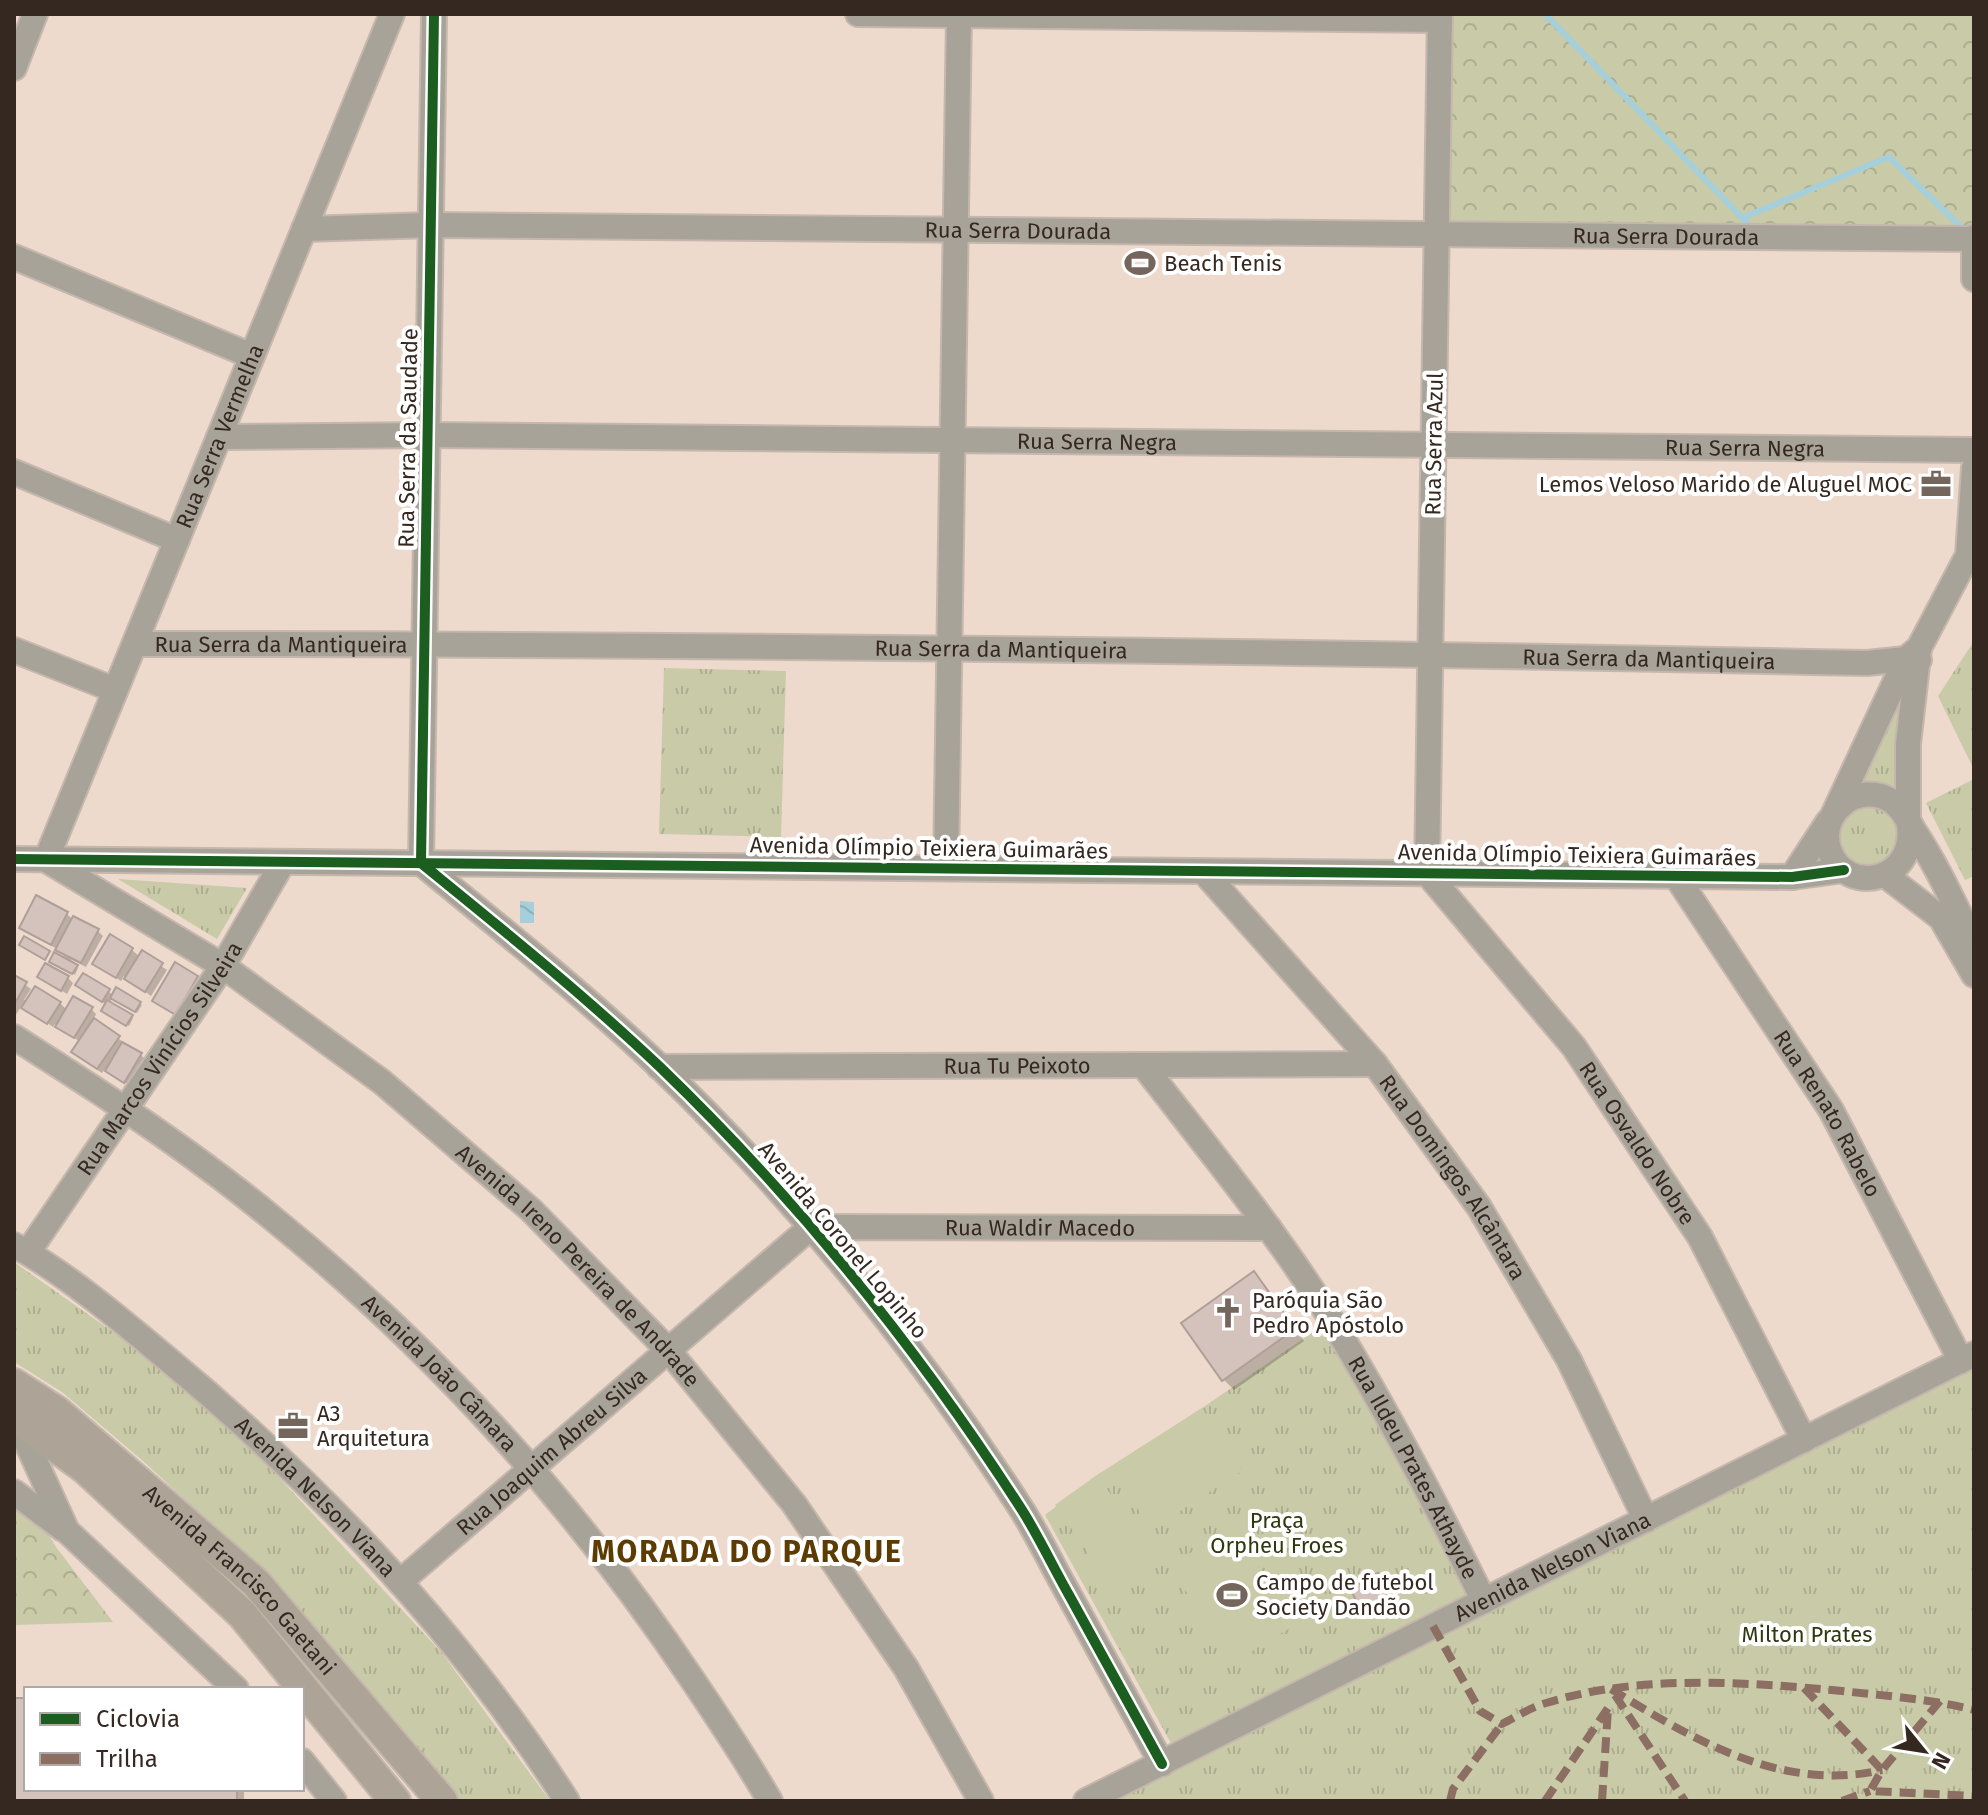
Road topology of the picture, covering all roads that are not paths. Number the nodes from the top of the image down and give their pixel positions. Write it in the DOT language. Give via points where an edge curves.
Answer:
graph roads {
  1 [pos="35,14"];
  2 [pos="392,14"];
  3 [pos="434,14"];
  4 [pos="858,14"];
  5 [pos="959,14"];
  6 [pos="1440,17"];
  7 [pos="14,68"];
  8 [pos="431,225"];
  9 [pos="304,229"];
  10 [pos="956,230"];
  11 [pos="1437,235"];
  12 [pos="1973,238"];
  13 [pos="14,257"];
  14 [pos="1974,279"];
  15 [pos="252,356"];
  16 [pos="428,435"];
  17 [pos="219,437"];
  18 [pos="952,440"];
  19 [pos="1434,445"];
  20 [pos="1974,450"];
  21 [pos="1974,468"];
  22 [pos="14,472"];
  23 [pos="177,540"];
  24 [pos="135,644"];
  25 [pos="425,644"];
  26 [pos="949,649"];
  27 [pos="14,650"];
  28 [pos="1431,654"];
  29 [pos="1912,663"];
  30 [pos="115,690"];
  31 [pos="1833,814"];
  32 [pos="1908,820"];
  33 [pos="14,859"];
  34 [pos="46,860"];
  35 [pos="283,862"];
  36 [pos="421,863"];
  37 [pos="946,868"];
  38 [pos="1844,870"];
  39 [pos="1203,871"];
  40 [pos="1427,873"];
  41 [pos="1885,875"];
  42 [pos="1676,876"];
  43 [pos="1792,877"];
  44 [pos="1965,905"];
  45 [pos="1974,944"];
  46 [pos="223,966"];
  47 [pos="1974,975"];
  48 [pos="14,1037"];
  49 [pos="1375,1064"];
  50 [pos="1143,1065"];
  51 [pos="659,1067"];
  52 [pos="127,1108"];
  53 [pos="811,1227"];
  54 [pos="1269,1228"];
  55 [pos="21,1248"];
  56 [pos="668,1350"];
  57 [pos="1968,1357"];
  58 [pos="14,1384"];
  59 [pos="15,1416"];
  60 [pos="1804,1440"];
  61 [pos="532,1468"];
  62 [pos="14,1492"];
  63 [pos="1646,1520"];
  64 [pos="67,1531"];
  65 [pos="400,1582"];
  66 [pos="1484,1601"];
  67 [pos="234,1687"];
  68 [pos="302,1687"];
  69 [pos="304,1690"];
  70 [pos="304,1764"];
  71 [pos="1162,1764"];
  72 [pos="334,1801"];
  73 [pos="395,1801"];
  74 [pos="442,1801"];
  75 [pos="567,1801"];
  76 [pos="770,1801"];
  77 [pos="981,1801"];
  78 [pos="1086,1801"];
  1 -- 7 [label="street"];
  2 -- 9 [label="street, Rua Serra Vermelha"];
  3 -- 8 [label="street, Rua Serra da Saudade"];
  4 -- 5 [label="street"];
  5 -- 6 [label="street"];
  5 -- 10 [label="street"];
  6 -- 11 [label="street, Rua Serra Azul"];
  8 -- 9 [label="street, Rua Serra Dourada"];
  8 -- 10 [label="street, Rua Serra Dourada"];
  8 -- 16 [label="street, Rua Serra da Saudade"];
  9 -- 15 [label="street, Rua Serra Vermelha"];
  10 -- 11 [label="street, Rua Serra Dourada"];
  10 -- 18 [label="street"];
  11 -- 12 [label="street, Rua Serra Dourada"];
  11 -- 19 [label="street, Rua Serra Azul"];
  12 -- 14 [label="street"];
  13 -- 15 [label="street"];
  15 -- 17 [label="street, Rua Serra Vermelha"];
  16 -- 17 [label="street, Rua Serra Negra"];
  16 -- 18 [label="street, Rua Serra Negra"];
  16 -- 25 [label="street, Rua Serra da Saudade"];
  17 -- 23 [label="street, Rua Serra Vermelha"];
  18 -- 19 [label="street, Rua Serra Negra"];
  18 -- 26 [label="street"];
  19 -- 20 [label="street, Rua Serra Negra"];
  19 -- 28 [label="street, Rua Serra Azul"];
  21 -- 29 [label="street" via="1968,555"];
  22 -- 23 [label="street"];
  23 -- 24 [label="street, Rua Serra Vermelha"];
  24 -- 25 [label="street, Rua Serra da Mantiqueira"];
  24 -- 30 [label="street, Rua Serra Vermelha"];
  25 -- 26 [label="street, Rua Serra da Mantiqueira"];
  25 -- 36 [label="street, Rua Serra da Saudade"];
  26 -- 28 [label="street, Rua Serra da Mantiqueira"];
  26 -- 37 [label="street"];
  27 -- 30 [label="street"];
  28 -- 29 [label="street, Rua Serra da Mantiqueira"];
  28 -- 40 [label="street, Rua Serra Azul"];
  29 -- 31 [label="street"];
  29 -- 32 [label="street"];
  30 -- 34 [label="street, Rua Serra Vermelha"];
  31 -- 32 [label="street" via="1854,797 1880,795"];
  31 -- 38 [label="street" via="1829,850"];
  31 -- 43 [label="street"];
  32 -- 41 [label="street" via="1905,858"];
  32 -- 44 [label="street"];
  33 -- 34 [label="street, Avenida Olímpio Teixiera Guimarães"];
  34 -- 35 [label="street, Avenida Olímpio Teixiera Guimarães"];
  34 -- 46 [label="street, Avenida Ireno Pereira de Andrade"];
  35 -- 36 [label="street, Avenida Olímpio Teixiera Guimarães"];
  35 -- 46 [label="street, Rua Marcos Vinícios Silveira"];
  36 -- 37 [label="street, Avenida Olímpio Teixiera Guimarães"];
  36 -- 51 [label="street, Avenida Coronel Lopinho" via="543,962"];
  37 -- 39 [label="street, Avenida Olímpio Teixiera Guimarães"];
  38 -- 41 [label="street" via="1864,878"];
  38 -- 43 [label="street, Avenida Olímpio Teixiera Guimarães"];
  39 -- 40 [label="street, Avenida Olímpio Teixiera Guimarães"];
  39 -- 49 [label="street, Rua Domingos Alcântara"];
  40 -- 42 [label="street, Avenida Olímpio Teixiera Guimarães"];
  40 -- 60 [label="street, Rua Osvaldo Nobre" via="1574,1047 1667,1186 1700,1237"];
  41 -- 47 [label="street" via="1941,918"];
  42 -- 43 [label="street, Avenida Olímpio Teixiera Guimarães"];
  42 -- 57 [label="street, Rua Renato Rabelo" via="1831,1110"];
  44 -- 45 [label="street"];
  46 -- 52 [label="street, Rua Marcos Vinícios Silveira"];
  46 -- 56 [label="street, Avenida Ireno Pereira de Andrade" via="382,1082 519,1200"];
  48 -- 52 [label="street, Avenida João Câmara"];
  49 -- 50 [label="street, Rua Tu Peixoto"];
  49 -- 63 [label="street, Rua Domingos Alcântara" via="1479,1207 1532,1296"];
  50 -- 51 [label="street, Rua Tu Peixoto"];
  50 -- 54 [label="street, Rua Ildeu Prates Athayde"];
  51 -- 53 [label="street, Avenida Coronel Lopinho"];
  52 -- 55 [label="street, Rua Marcos Vinícios Silveira"];
  52 -- 61 [label="street, Avenida João Câmara" via="271,1217 407,1337"];
  53 -- 54 [label="street, Rua Waldir Macedo"];
  53 -- 56 [label="street, Rua Joaquim Abreu Silva"];
  53 -- 71 [label="street, Avenida Coronel Lopinho" via="939,1390 1023,1513"];
  54 -- 66 [label="street, Rua Ildeu Prates Athayde" via="1408,1450"];
  55 -- 65 [label="street, Avenida Nelson Viana" via="129,1326 224,1406"];
  56 -- 61 [label="street, Rua Joaquim Abreu Silva"];
  56 -- 77 [label="street, Avenida Ireno Pereira de Andrade" via="794,1504 906,1668"];
  57 -- 60 [label="street, Avenida Nelson Viana"];
  58 -- 74 [label="main road, Avenida Francisco Gaetani" via="56,1411 256,1583"];
  59 -- 64 [label="street"];
  59 -- 68 [label="main road" via="86,1469 242,1614"];
  60 -- 63 [label="street, Avenida Nelson Viana"];
  61 -- 65 [label="street, Rua Joaquim Abreu Silva"];
  61 -- 76 [label="street, Avenida João Câmara" via="646,1611"];
  62 -- 64 [label="street"];
  63 -- 66 [label="street, Avenida Nelson Viana"];
  64 -- 67 [label="street"];
  65 -- 75 [label="street, Avenida Nelson Viana" via="479,1679"];
  66 -- 71 [label="street, Avenida Nelson Viana"];
  69 -- 73 [label="main road"];
  70 -- 72 [label="street"];
  71 -- 78 [label="street, Avenida Nelson Viana"];
}
